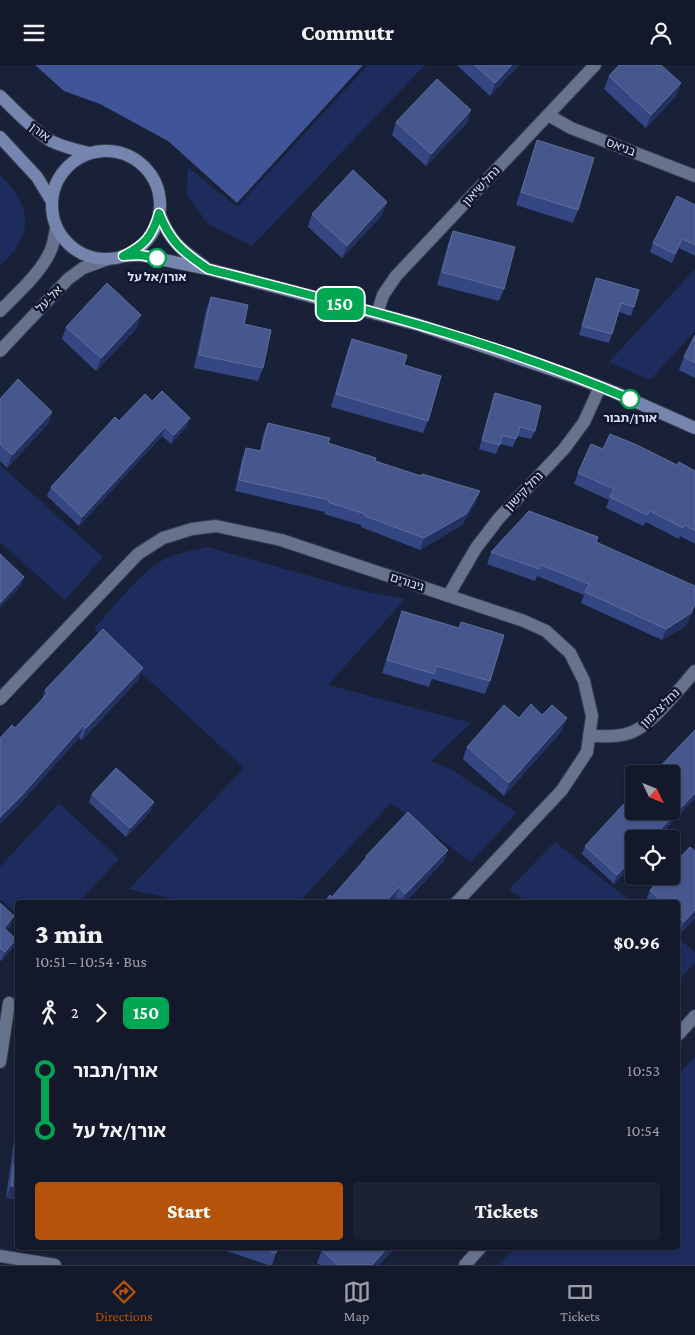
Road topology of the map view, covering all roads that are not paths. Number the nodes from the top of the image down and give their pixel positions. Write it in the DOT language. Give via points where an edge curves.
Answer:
graph roads {
  1 [pos="595,65"];
  2 [pos="0,96"];
  3 [pos="548,115"];
  4 [pos="0,137"];
  5 [pos="89,153"];
  6 [pos="695,176"];
  7 [pos="51,200"];
  8 [pos="159,213"];
  9 [pos="56,228"];
  10 [pos="123,256"];
  11 [pos="108,259"];
  12 [pos="208,269"];
  13 [pos="0,311"];
  14 [pos="377,314"];
  15 [pos="0,351"];
  16 [pos="600,387"];
  17 [pos="695,428"];
  18 [pos="448,596"];
  19 [pos="695,671"];
  20 [pos="0,699"];
  21 [pos="589,736"];
  22 [pos="459,900"];
  23 [pos="9,1003"];
  24 [pos="695,1016"];
  25 [pos="680,1033"];
  26 [pos="0,1062"];
  27 [pos="478,1250"];
  28 [pos="0,1256"];
  29 [pos="55,1265"];
  30 [pos="465,1265"];
  1 -- 3 [label="street, נחל שיאון"];
  2 -- 5 [label="street, אורן" via="32,127 52,141"];
  3 -- 6 [label="street, בניאס" via="572,128"];
  3 -- 14 [label="street, נחל שיאון" via="396,277 383,295"];
  4 -- 7 [label="street" via="37,177"];
  5 -- 7 [label="street" via="62,173"];
  5 -- 8 [label="street" via="125,154 141,163 153,177 159,194"];
  7 -- 9 [label="street"];
  8 -- 10 [label="street" via="147,241"];
  8 -- 12 [label="street" via="168,235"];
  9 -- 11 [label="street" via="72,248 95,258"];
  9 -- 13 [label="street" via="52,249 34,275"];
  10 -- 11 [label="street"];
  10 -- 12 [label="street" via="140,255"];
  11 -- 15 [label="street, אל-על" via="83,268 68,279"];
  12 -- 14 [label="street"];
  14 -- 16 [label="street" via="476,343"];
  16 -- 17 [label="street"];
  16 -- 18 [label="street, נחל קישון" via="584,422 564,449 498,517"];
  18 -- 20 [label="street, גיבורים" via="281,540 216,526 192,529 163,538 138,554"];
  18 -- 21 [label="street, גיבורים" via="546,631 570,653 584,681 592,716"];
  19 -- 21 [label="street, נחל צלמון" via="638,729 626,734"];
  21 -- 22 [label="street, גיבורים" via="587,751 562,790"];
  23 -- 26 [label="street"];
  24 -- 25 [label="street"];
  27 -- 30 [label="street"];
  28 -- 29 [label="street"];
}
